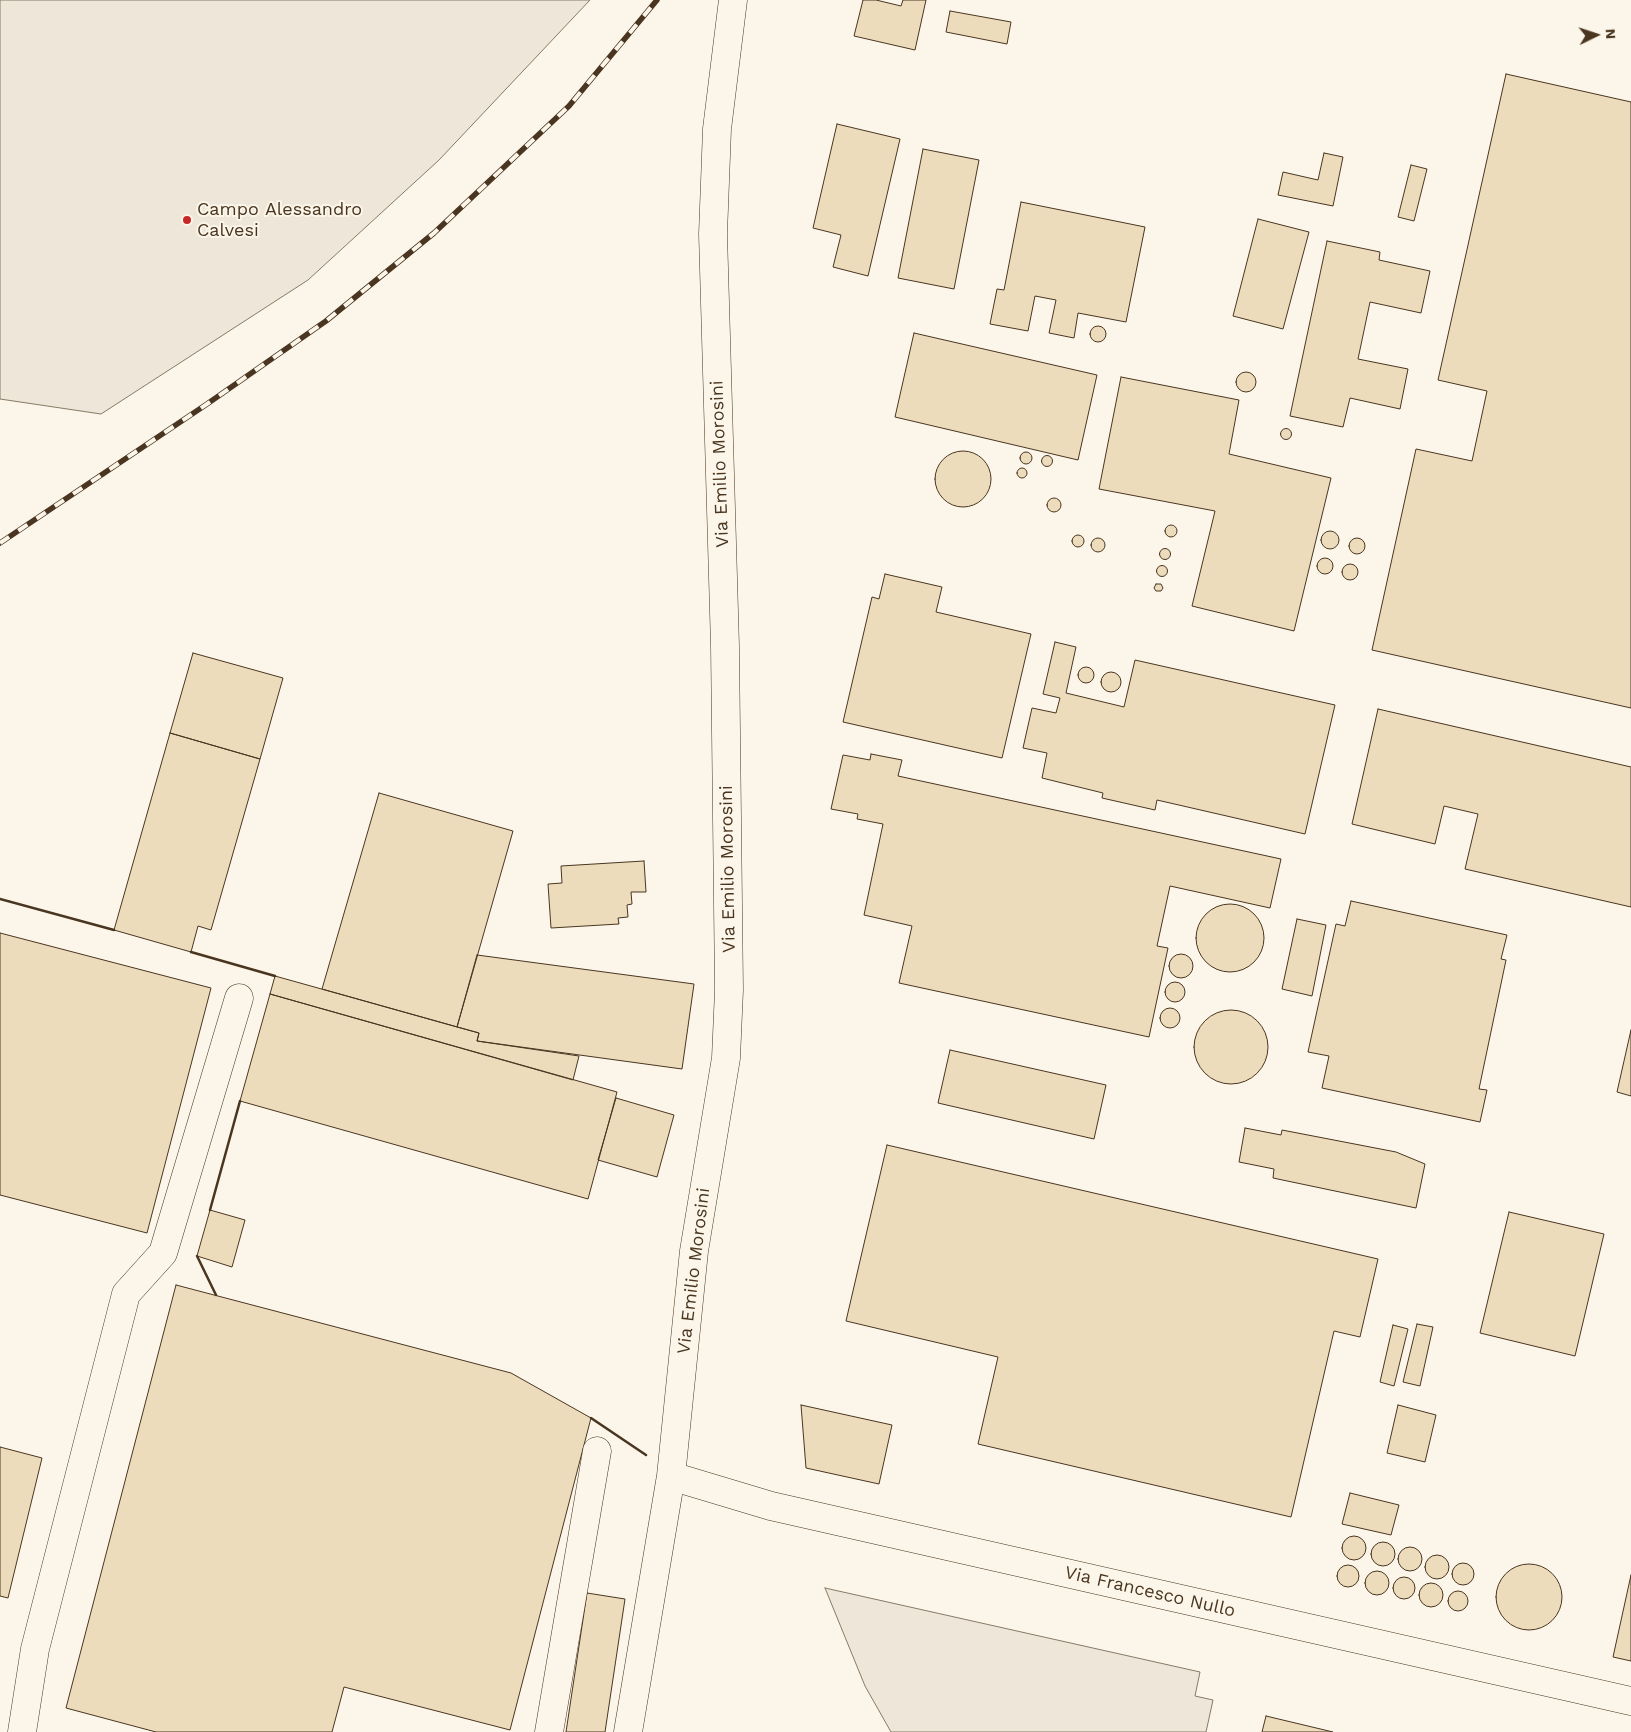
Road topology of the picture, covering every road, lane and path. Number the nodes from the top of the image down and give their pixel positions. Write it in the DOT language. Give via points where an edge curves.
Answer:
graph roads {
  1 [pos="733,0"];
  2 [pos="239,998"];
  3 [pos="597,1451"];
  4 [pos="671,1476"];
  5 [pos="1631,1701"];
  6 [pos="22,1732"];
  7 [pos="549,1732"];
  8 [pos="628,1732"];
  1 -- 4 [label="street, Via Emilio Morosini" via="717,129 712,234 725,646 729,990 726,1058 694,1251"];
  2 -- 6 [label="street" via="163,1253 126,1294 35,1649"];
  3 -- 7 [label="street"];
  4 -- 5 [label="street, Via Francesco Nullo" via="771,1506"];
  4 -- 8 [label="street, Via Emilio Morosini"];
}
